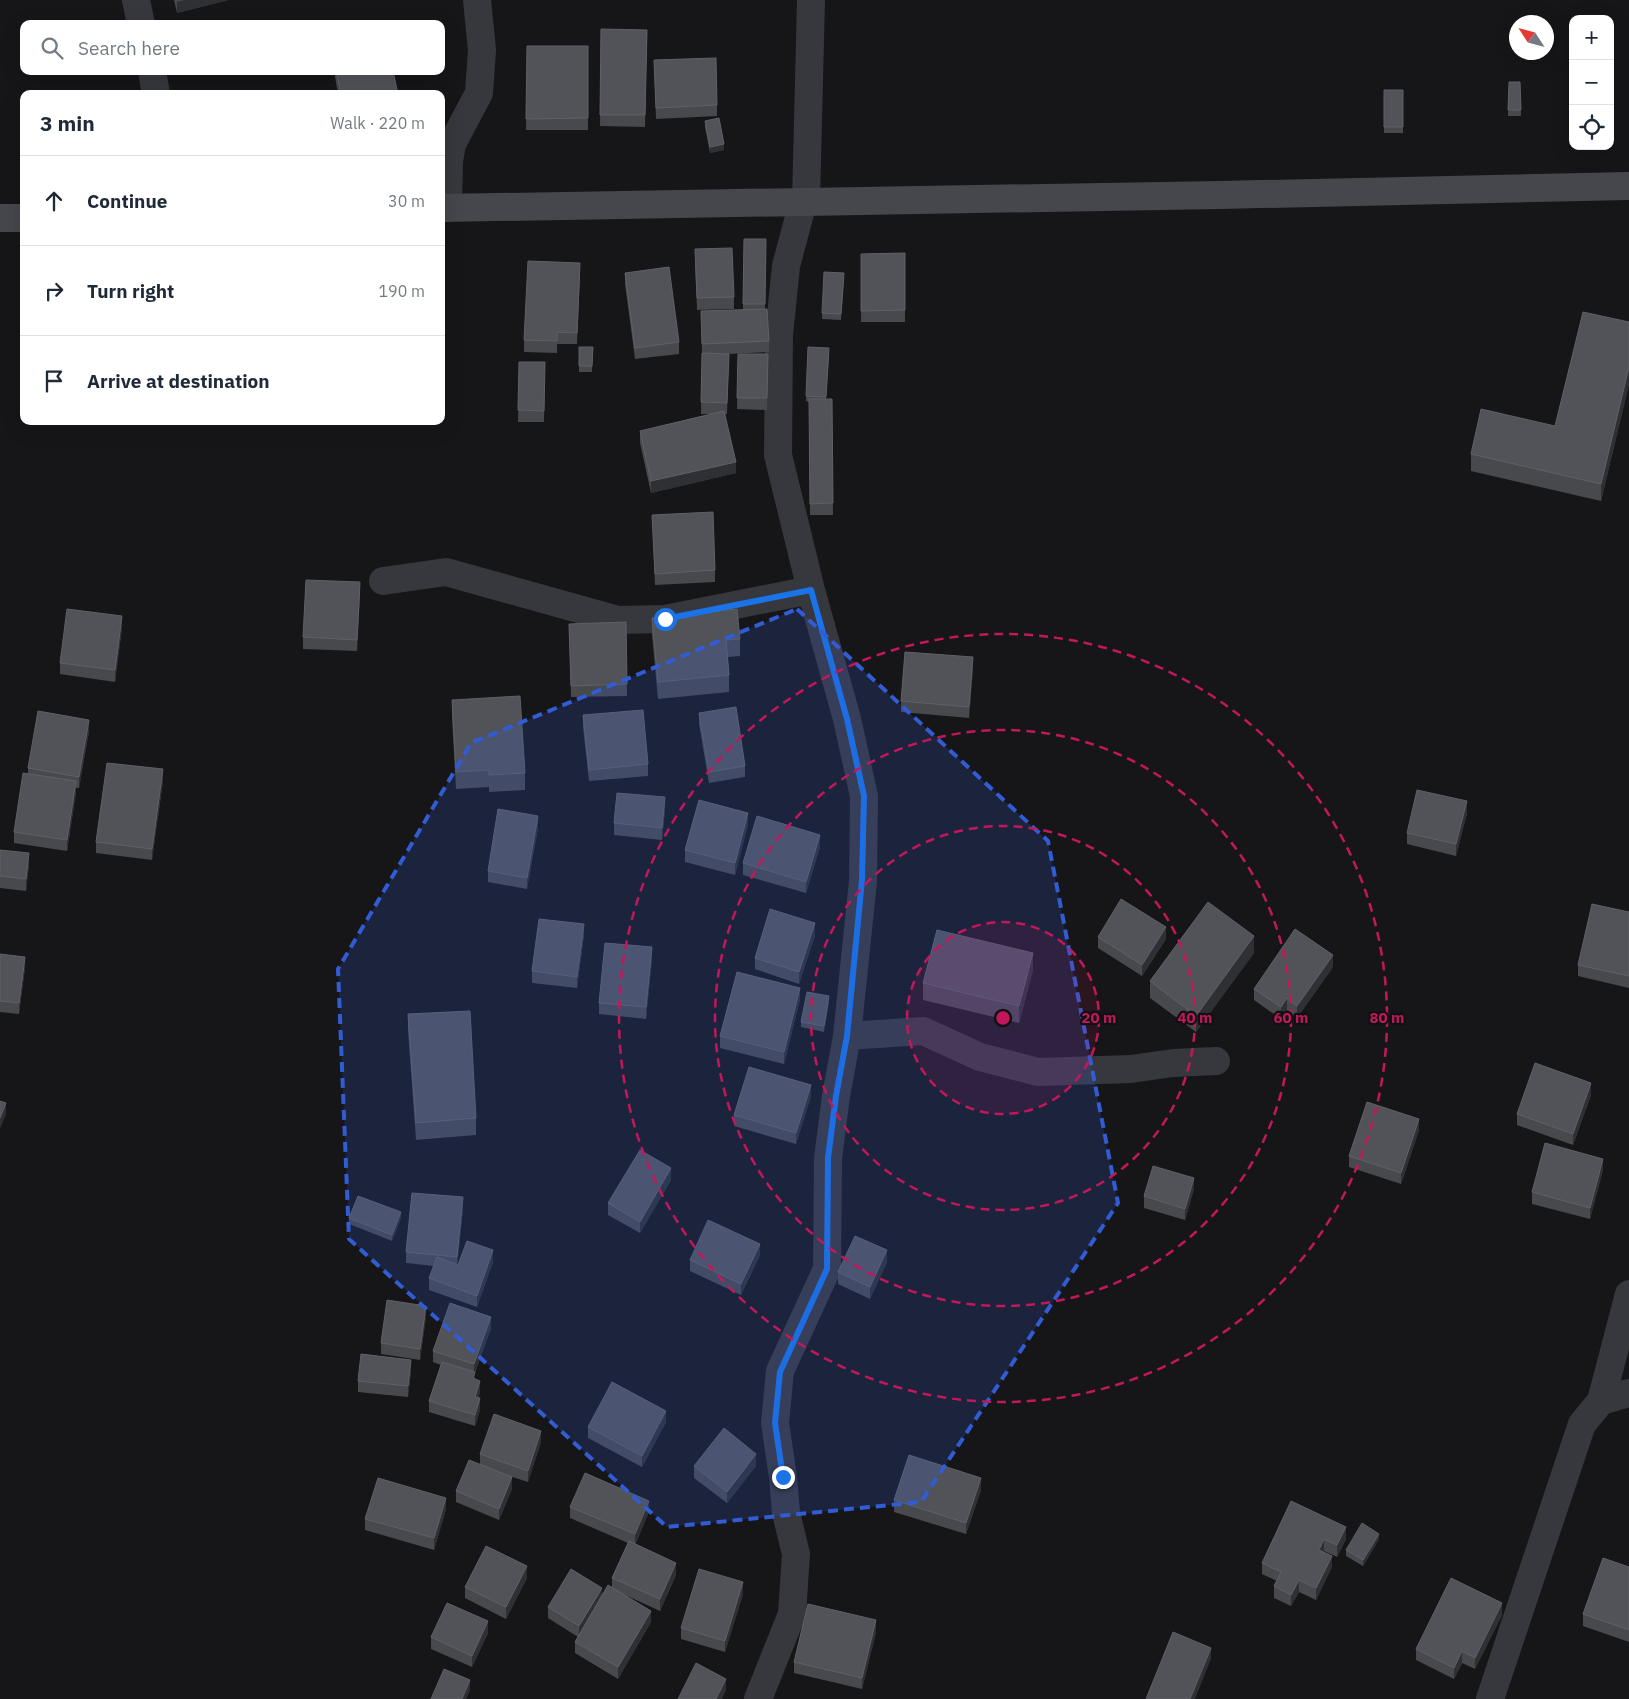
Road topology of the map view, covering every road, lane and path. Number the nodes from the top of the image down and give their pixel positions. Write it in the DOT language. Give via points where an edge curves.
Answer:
graph roads {
  1 [pos="136,0"];
  2 [pos="477,0"];
  3 [pos="811,0"];
  4 [pos="141,20"];
  5 [pos="153,75"];
  6 [pos="155,90"];
  7 [pos="1629,186"];
  8 [pos="804,202"];
  9 [pos="445,208"];
  10 [pos="0,218"];
  11 [pos="20,218"];
  12 [pos="383,581"];
  13 [pos="811,590"];
  14 [pos="847,1036"];
  15 [pos="1216,1061"];
  16 [pos="1629,1294"];
  17 [pos="1629,1393"];
  18 [pos="1601,1401"];
  19 [pos="758,1699"];
  20 [pos="1490,1699"];
  1 -- 4 [label="street"];
  2 -- 9 [label="street" via="482,50 479,93 452,144"];
  3 -- 8 [label="street"];
  5 -- 6 [label="street"];
  7 -- 8 [label="main road"];
  8 -- 9 [label="main road"];
  8 -- 13 [label="street" via="786,266 779,335 778,455"];
  10 -- 11 [label="main road"];
  12 -- 13 [label="street" via="446,572 618,620 665,619"];
  13 -- 14 [label="street" via="847,719 864,796 862,880"];
  14 -- 15 [label="street" via="923,1031 980,1057 1038,1072"];
  14 -- 19 [label="street" via="828,1158 827,1269 780,1372 775,1423 786,1513 796,1554 792,1614"];
  16 -- 18 [label="street"];
  17 -- 18 [label="street"];
  18 -- 20 [label="street" via="1582,1424"];
}
